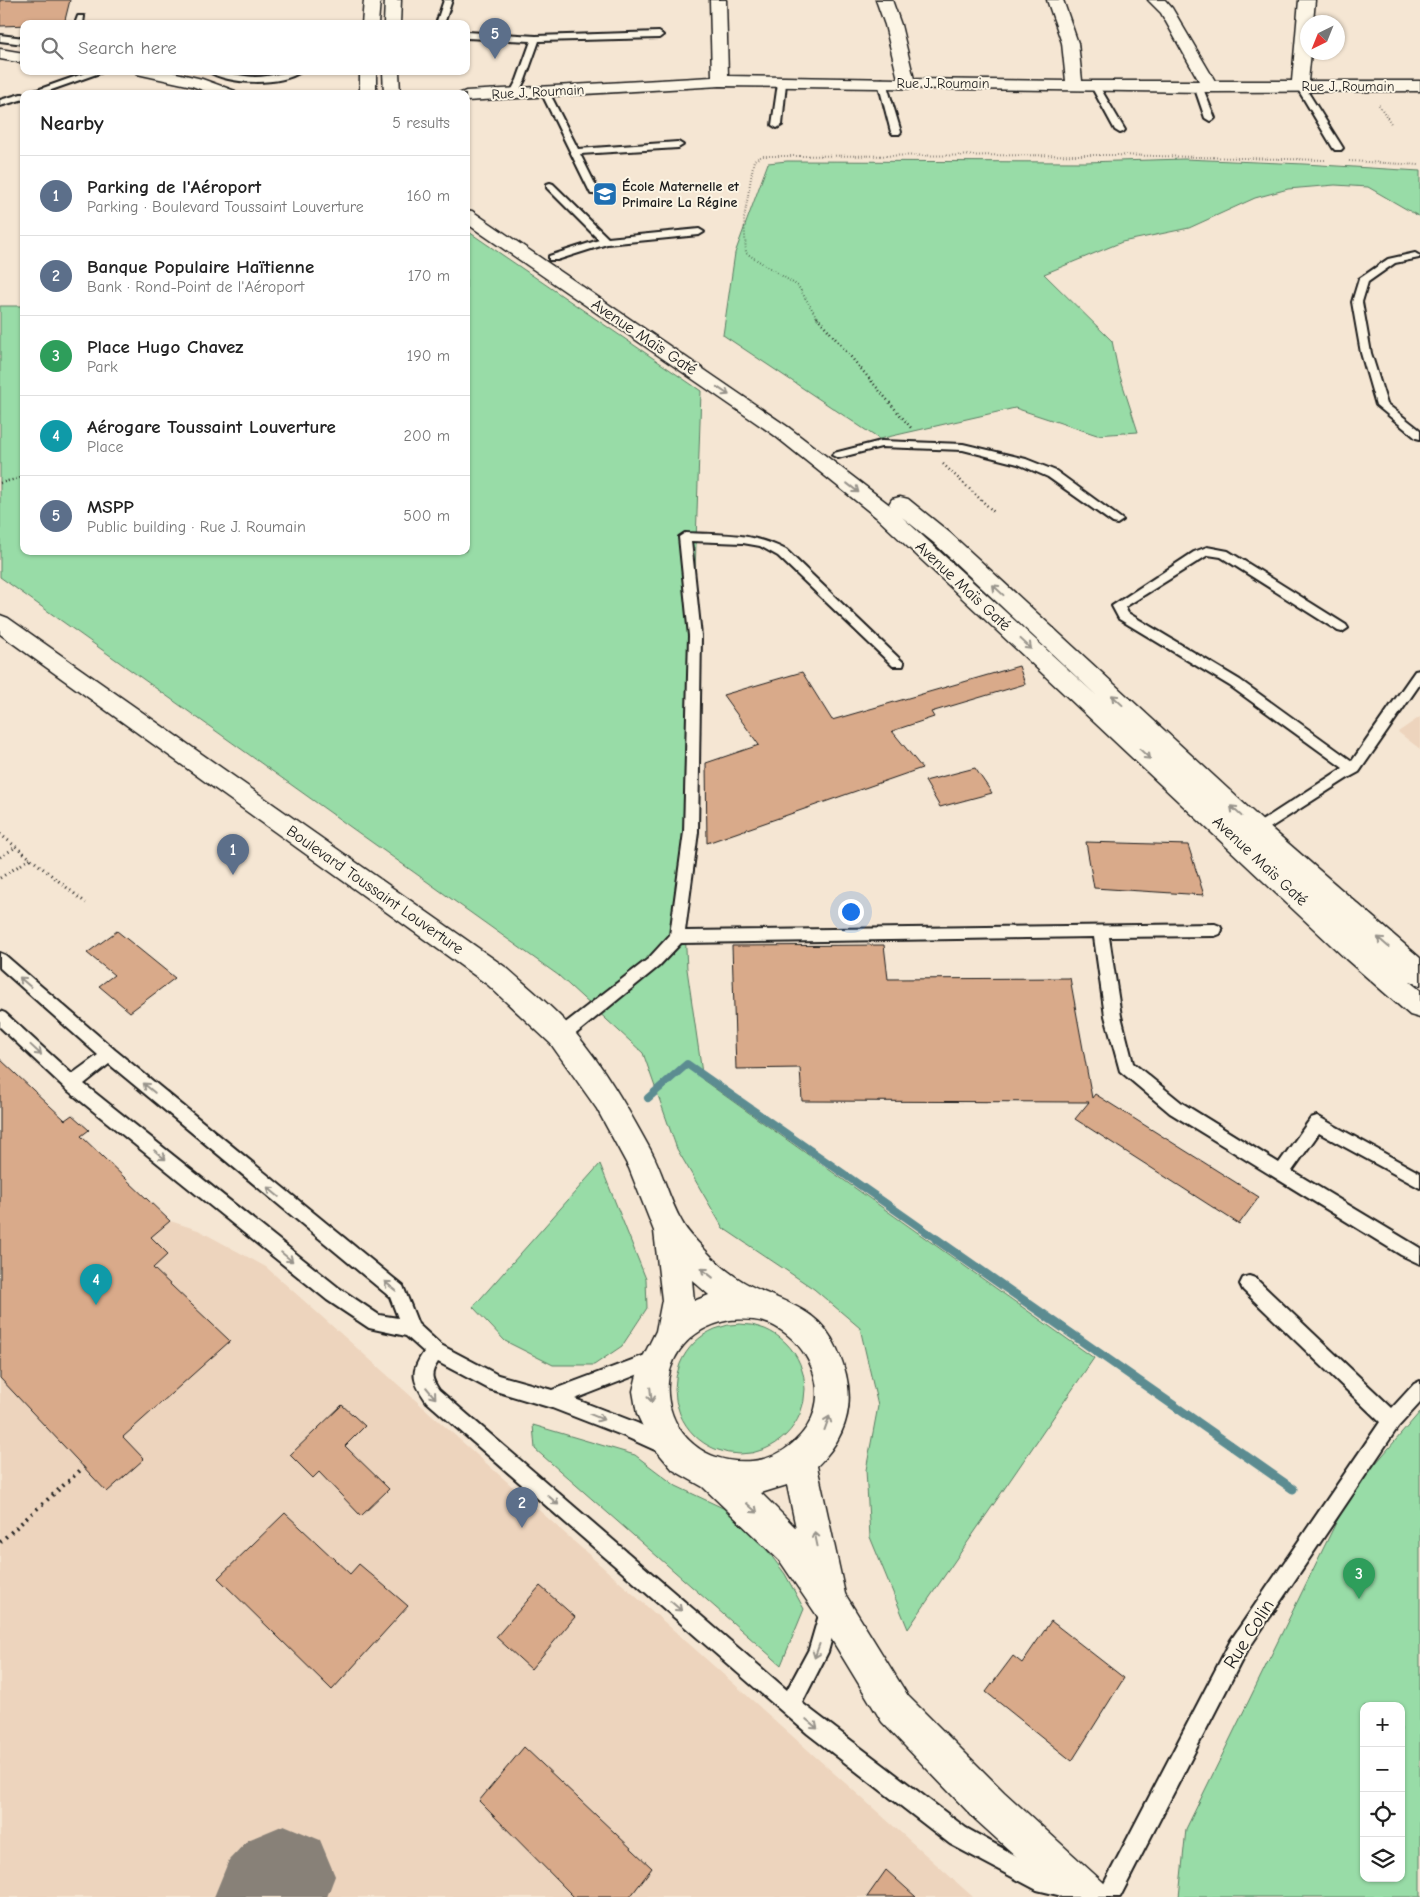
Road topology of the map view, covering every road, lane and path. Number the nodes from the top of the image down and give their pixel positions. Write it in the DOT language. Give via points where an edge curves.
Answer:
graph roads {
  1 [pos="372,0"];
  2 [pos="393,0"];
  3 [pos="448,0"];
  4 [pos="718,0"];
  5 [pos="884,0"];
  6 [pos="1055,0"];
  7 [pos="1156,0"];
  8 [pos="1307,0"];
  9 [pos="370,20"];
  10 [pos="392,20"];
  11 [pos="441,20"];
  12 [pos="470,35"];
  13 [pos="659,35"];
  14 [pos="0,38"];
  15 [pos="536,38"];
  16 [pos="20,40"];
  17 [pos="0,54"];
  18 [pos="20,57"];
  19 [pos="89,75"];
  20 [pos="162,75"];
  21 [pos="225,75"];
  22 [pos="283,75"];
  23 [pos="368,75"];
  24 [pos="391,75"];
  25 [pos="720,81"];
  26 [pos="882,82"];
  27 [pos="907,82"];
  28 [pos="782,83"];
  29 [pos="1074,84"];
  30 [pos="1096,86"];
  31 [pos="1204,86"];
  32 [pos="1300,86"];
  33 [pos="1420,86"];
  34 [pos="42,90"];
  35 [pos="217,90"];
  36 [pos="368,90"];
  37 [pos="392,90"];
  38 [pos="545,92"];
  39 [pos="514,93"];
  40 [pos="470,96"];
  41 [pos="20,97"];
  42 [pos="0,104"];
  43 [pos="1210,118"];
  44 [pos="777,126"];
  45 [pos="1120,130"];
  46 [pos="896,132"];
  47 [pos="678,146"];
  48 [pos="1338,148"];
  49 [pos="575,152"];
  50 [pos="1334,161"];
  51 [pos="1343,161"];
  52 [pos="1420,165"];
  53 [pos="550,186"];
  54 [pos="594,192"];
  55 [pos="470,202"];
  56 [pos="470,218"];
  57 [pos="699,232"];
  58 [pos="606,241"];
  59 [pos="1415,256"];
  60 [pos="553,258"];
  61 [pos="1420,436"];
  62 [pos="925,444"];
  63 [pos="838,454"];
  64 [pos="20,478"];
  65 [pos="0,483"];
  66 [pos="995,513"];
  67 [pos="1116,520"];
  68 [pos="0,623"];
  69 [pos="1342,628"];
  70 [pos="898,663"];
  71 [pos="1420,674"];
  72 [pos="1354,769"];
  73 [pos="1,835"];
  74 [pos="1248,837"];
  75 [pos="16,846"];
  76 [pos="0,858"];
  77 [pos="30,858"];
  78 [pos="0,878"];
  79 [pos="86,902"];
  80 [pos="1215,930"];
  81 [pos="1100,931"];
  82 [pos="676,937"];
  83 [pos="0,959"];
  84 [pos="1420,974"];
  85 [pos="1420,1007"];
  86 [pos="0,1017"];
  87 [pos="561,1036"];
  88 [pos="109,1055"];
  89 [pos="72,1084"];
  90 [pos="1281,1173"];
  91 [pos="1420,1181"];
  92 [pos="670,1231"];
  93 [pos="1420,1256"];
  94 [pos="1249,1284"];
  95 [pos="764,1307"];
  96 [pos="411,1329"];
  97 [pos="664,1347"];
  98 [pos="435,1351"];
  99 [pos="1420,1390"];
  100 [pos="552,1398"];
  101 [pos="1392,1420"];
  102 [pos="674,1450"];
  103 [pos="799,1462"];
  104 [pos="84,1467"];
  105 [pos="716,1476"];
  106 [pos="0,1542"];
  107 [pos="830,1604"];
  108 [pos="790,1705"];
  109 [pos="1093,1895"];
  1 -- 9 [label="main road"];
  2 -- 10 [label="main road"];
  3 -- 11 [label="lane"];
  4 -- 25 [label="main road"];
  5 -- 27 [label="main road"];
  6 -- 29 [label="main road" via="1070,43"];
  7 -- 31 [label="main road" via="1167,11"];
  8 -- 32 [label="main road"];
  12 -- 15 [label="lane"];
  13 -- 15 [label="lane"];
  14 -- 16 [label="lane"];
  15 -- 39 [label="lane"];
  17 -- 18 [label="main road"];
  19 -- 34 [label="lane"];
  20 -- 35 [label="main road"];
  21 -- 22 [label="lane" via="261,81"];
  23 -- 36 [label="main road"];
  24 -- 37 [label="main road"];
  25 -- 28 [label="main road, Rue J. Roumain"];
  25 -- 38 [label="main road, Rue J. Roumain"];
  26 -- 27 [label="main road, Rue J. Roumain"];
  26 -- 28 [label="main road, Rue J. Roumain"];
  26 -- 46 [label="lane"];
  27 -- 29 [label="main road, Rue J. Roumain"];
  28 -- 44 [label="lane"];
  29 -- 30 [label="main road, Rue J. Roumain"];
  30 -- 31 [label="main road, Rue J. Roumain"];
  30 -- 45 [label="lane"];
  31 -- 32 [label="main road, Rue J. Roumain"];
  31 -- 43 [label="lane"];
  32 -- 33 [label="main road, Rue J. Roumain"];
  32 -- 48 [label="lane"];
  38 -- 39 [label="main road, Rue J. Roumain"];
  38 -- 49 [label="lane"];
  39 -- 40 [label="main road, Rue J. Roumain"];
  41 -- 42 [label="lane"];
  47 -- 49 [label="lane"];
  49 -- 54 [label="lane"];
  50 -- 62 [label="path" via="1175,155 763,156 754,160 744,219 746,253 798,286 819,320"];
  51 -- 52 [label="path"];
  53 -- 58 [label="lane"];
  55 -- 60 [label="main road, Avenue Maïs Gaté"];
  56 -- 74 [label="main road, Avenue Maïs Gaté, one-way" via="781,431 884,512"];
  57 -- 58 [label="lane"];
  58 -- 60 [label="lane"];
  59 -- 61 [label="lane" via="1392,261 1363,281 1356,302 1366,353 1382,405"];
  60 -- 63 [label="main road, Avenue Maïs Gaté" via="742,384"];
  62 -- 63 [label="lane" via="881,444"];
  62 -- 66 [label="path"];
  62 -- 67 [label="lane" via="963,447 1022,461 1052,474"];
  74 -- 63 [label="main road, Avenue Maïs Gaté, one-way" via="942,538"];
  64 -- 65 [label="path"];
  68 -- 87 [label="main road, Boulevard Toussaint Louverture" via="498,977"];
  69 -- 72 [label="lane" via="1224,554 1208,552 1198,555 1118,606 1124,616 1235,683"];
  70 -- 82 [label="lane" via="782,553 763,543 743,539 685,537 696,636 691,832"];
  71 -- 72 [label="lane"];
  72 -- 74 [label="lane"];
  73 -- 75 [label="path"];
  84 -- 74 [label="main road, Avenue Maïs Gaté, one-way"];
  74 -- 85 [label="main road, Avenue Maïs Gaté" via="1356,951"];
  75 -- 76 [label="path"];
  75 -- 77 [label="path"];
  77 -- 78 [label="path"];
  77 -- 79 [label="path"];
  80 -- 81 [label="lane"];
  81 -- 82 [label="lane"];
  81 -- 90 [label="lane" via="1126,1066 1176,1108"];
  82 -- 87 [label="lane" via="653,963"];
  88 -- 83 [label="lane, one-way"];
  86 -- 89 [label="lane, one-way"];
  87 -- 92 [label="main road, Boulevard Toussaint Louverture" via="607,1100 638,1155"];
  88 -- 89 [label="lane"];
  96 -- 88 [label="lane, one-way" via="397,1292"];
  89 -- 96 [label="lane, one-way" via="333,1294 376,1322"];
  90 -- 91 [label="lane" via="1317,1123"];
  90 -- 93 [label="lane"];
  95 -- 92 [label="main road, Boulevard Toussaint Louverture, one-way" via="731,1292 698,1266"];
  92 -- 97 [label="main road, Boulevard Toussaint Louverture" via="678,1300"];
  94 -- 101 [label="lane"];
  95 -- 97 [label="main road" via="730,1305 698,1314"];
  103 -- 95 [label="main road, one-way" via="822,1437 833,1406 831,1373 818,1343 794,1321"];
  96 -- 98 [label="lane"];
  97 -- 100 [label="lane"];
  97 -- 102 [label="main road, one-way" via="650,1390 656,1422"];
  98 -- 100 [label="lane" via="495,1383"];
  98 -- 108 [label="lane, one-way" via="422,1374 423,1382 433,1396"];
  99 -- 101 [label="lane, Rue Colin"];
  100 -- 102 [label="lane, one-way"];
  101 -- 109 [label="lane, Rue Colin" via="1238,1647"];
  102 -- 105 [label="main road" via="693,1466"];
  103 -- 105 [label="main road" via="774,1475 745,1480"];
  107 -- 103 [label="main road, one-way"];
  104 -- 106 [label="path"];
  105 -- 107 [label="main road, one-way" via="792,1549"];
  107 -- 108 [label="lane, one-way" via="818,1652"];
  107 -- 109 [label="main road" via="895,1709 990,1806"];
  108 -- 109 [label="lane, one-way" via="958,1836 1037,1879"];
}
